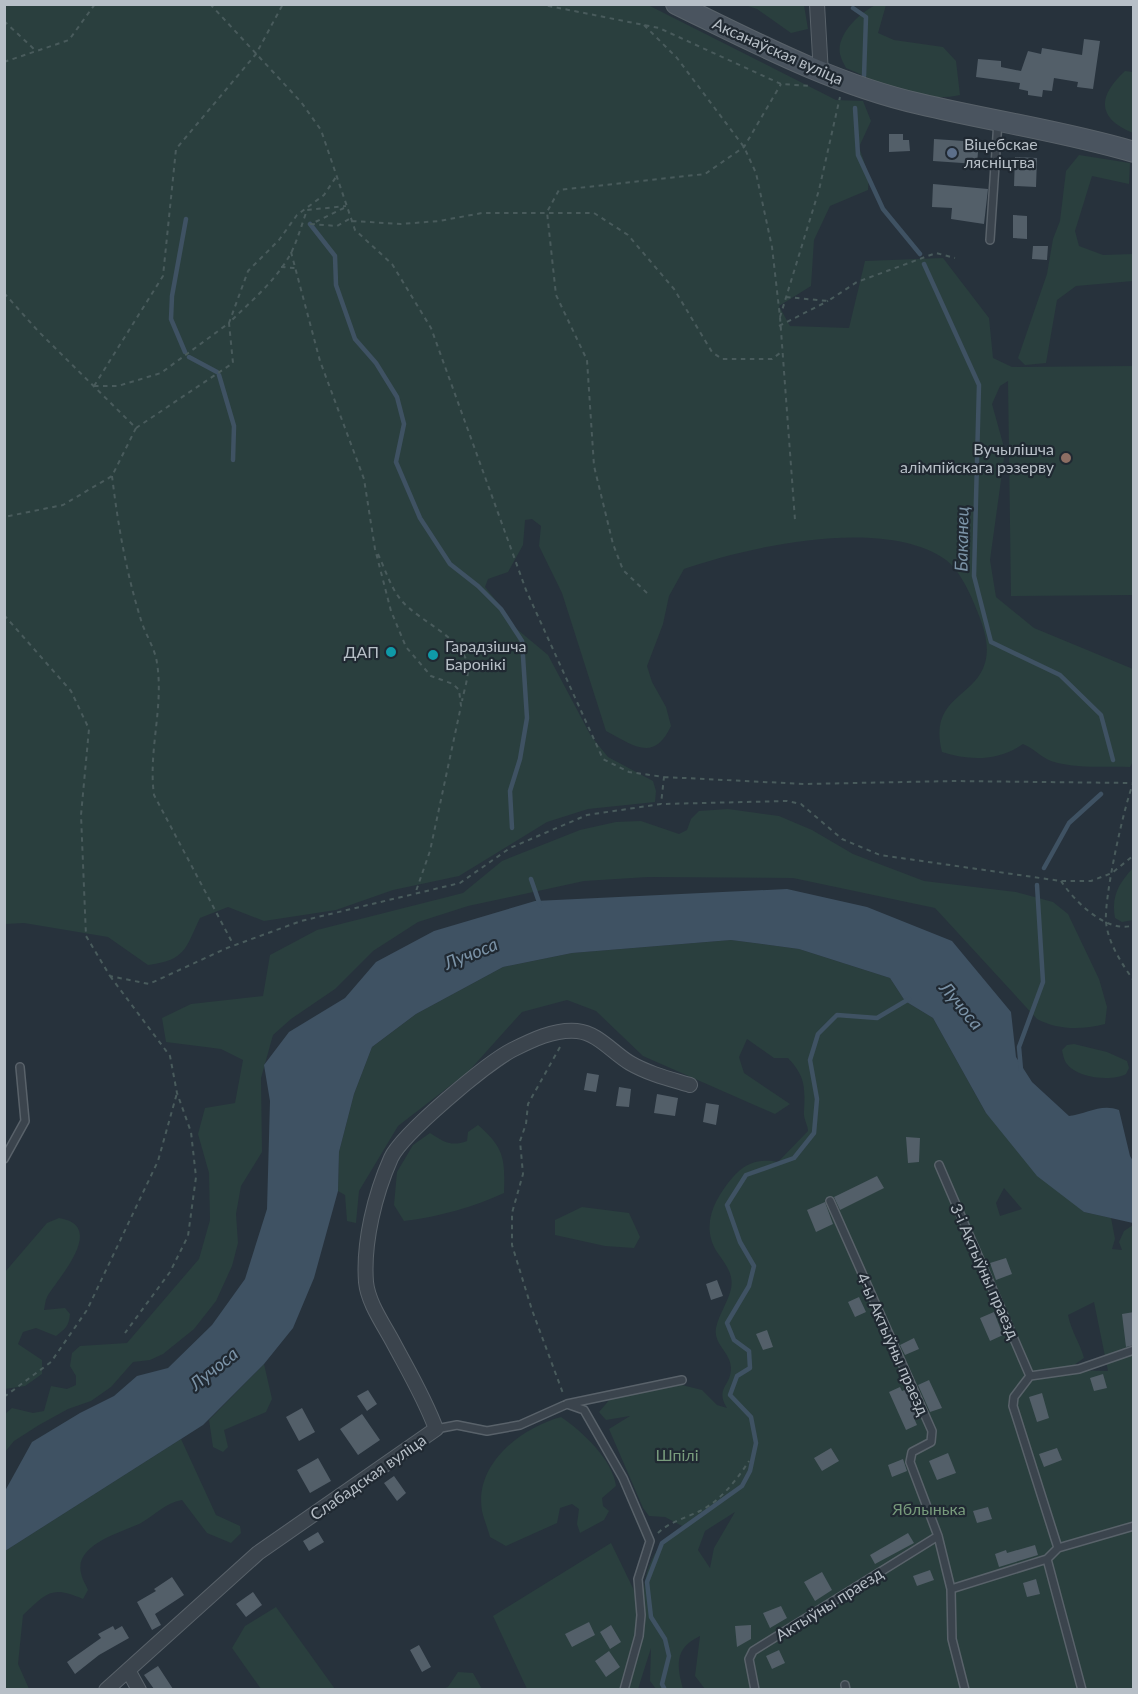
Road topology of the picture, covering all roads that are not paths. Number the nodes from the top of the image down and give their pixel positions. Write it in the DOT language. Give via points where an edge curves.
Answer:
graph roads {
  1 [pos="676,4"];
  2 [pos="817,4"];
  3 [pos="821,74"];
  4 [pos="999,119"];
  5 [pos="1134,152"];
  6 [pos="990,240"];
  7 [pos="20,1066"];
  8 [pos="690,1085"];
  9 [pos="4,1159"];
  10 [pos="939,1165"];
  11 [pos="830,1201"];
  12 [pos="1134,1350"];
  13 [pos="1030,1376"];
  14 [pos="682,1380"];
  15 [pos="567,1404"];
  16 [pos="436,1429"];
  17 [pos="1134,1526"];
  18 [pos="938,1536"];
  19 [pos="1058,1548"];
  20 [pos="1047,1559"];
  21 [pos="951,1589"];
  22 [pos="128,1670"];
  23 [pos="106,1689"];
  24 [pos="139,1689"];
  25 [pos="624,1689"];
  26 [pos="755,1689"];
  27 [pos="965,1689"];
  28 [pos="1082,1689"];
  1 -- 3 [label="street, Аксанаўская вуліца"];
  2 -- 3 [label="street"];
  3 -- 4 [label="street, Аксанаўская вуліца" via="920,104"];
  4 -- 5 [label="street, Аксанаўская вуліца"];
  4 -- 6 [label="lane"];
  7 -- 9 [label="lane" via="25,1121"];
  8 -- 16 [label="street" via="638,1067 607,1044 572,1031 548,1033 510,1051 410,1132 392,1156 369,1233 366,1283 375,1309 426,1401"];
  10 -- 13 [label="lane, 3-і Актыўны праезд"];
  11 -- 18 [label="lane, 4-ы Актыўны праезд" via="932,1431 931,1442 912,1452 910,1462"];
  12 -- 13 [label="lane" via="1079,1369"];
  13 -- 19 [label="lane" via="1014,1397 1013,1406"];
  14 -- 15 [label="lane, Слабадская вуліца"];
  15 -- 16 [label="lane, Слабадская вуліца" via="520,1425 487,1431 457,1425"];
  15 -- 25 [label="lane" via="585,1410 623,1478 650,1541 638,1579 639,1636"];
  16 -- 22 [label="street, Слабадская вуліца" via="258,1553"];
  17 -- 19 [label="lane"];
  18 -- 21 [label="lane, 4-ы Актыўны праезд"];
  18 -- 26 [label="lane, Актыўны праезд" via="753,1651 749,1659"];
  19 -- 20 [label="lane"];
  20 -- 21 [label="lane"];
  20 -- 28 [label="lane"];
  21 -- 27 [label="lane, 4-ы Актыўны праезд" via="952,1639"];
  22 -- 23 [label="street, Слабадская вуліца"];
  22 -- 24 [label="street"];
}
